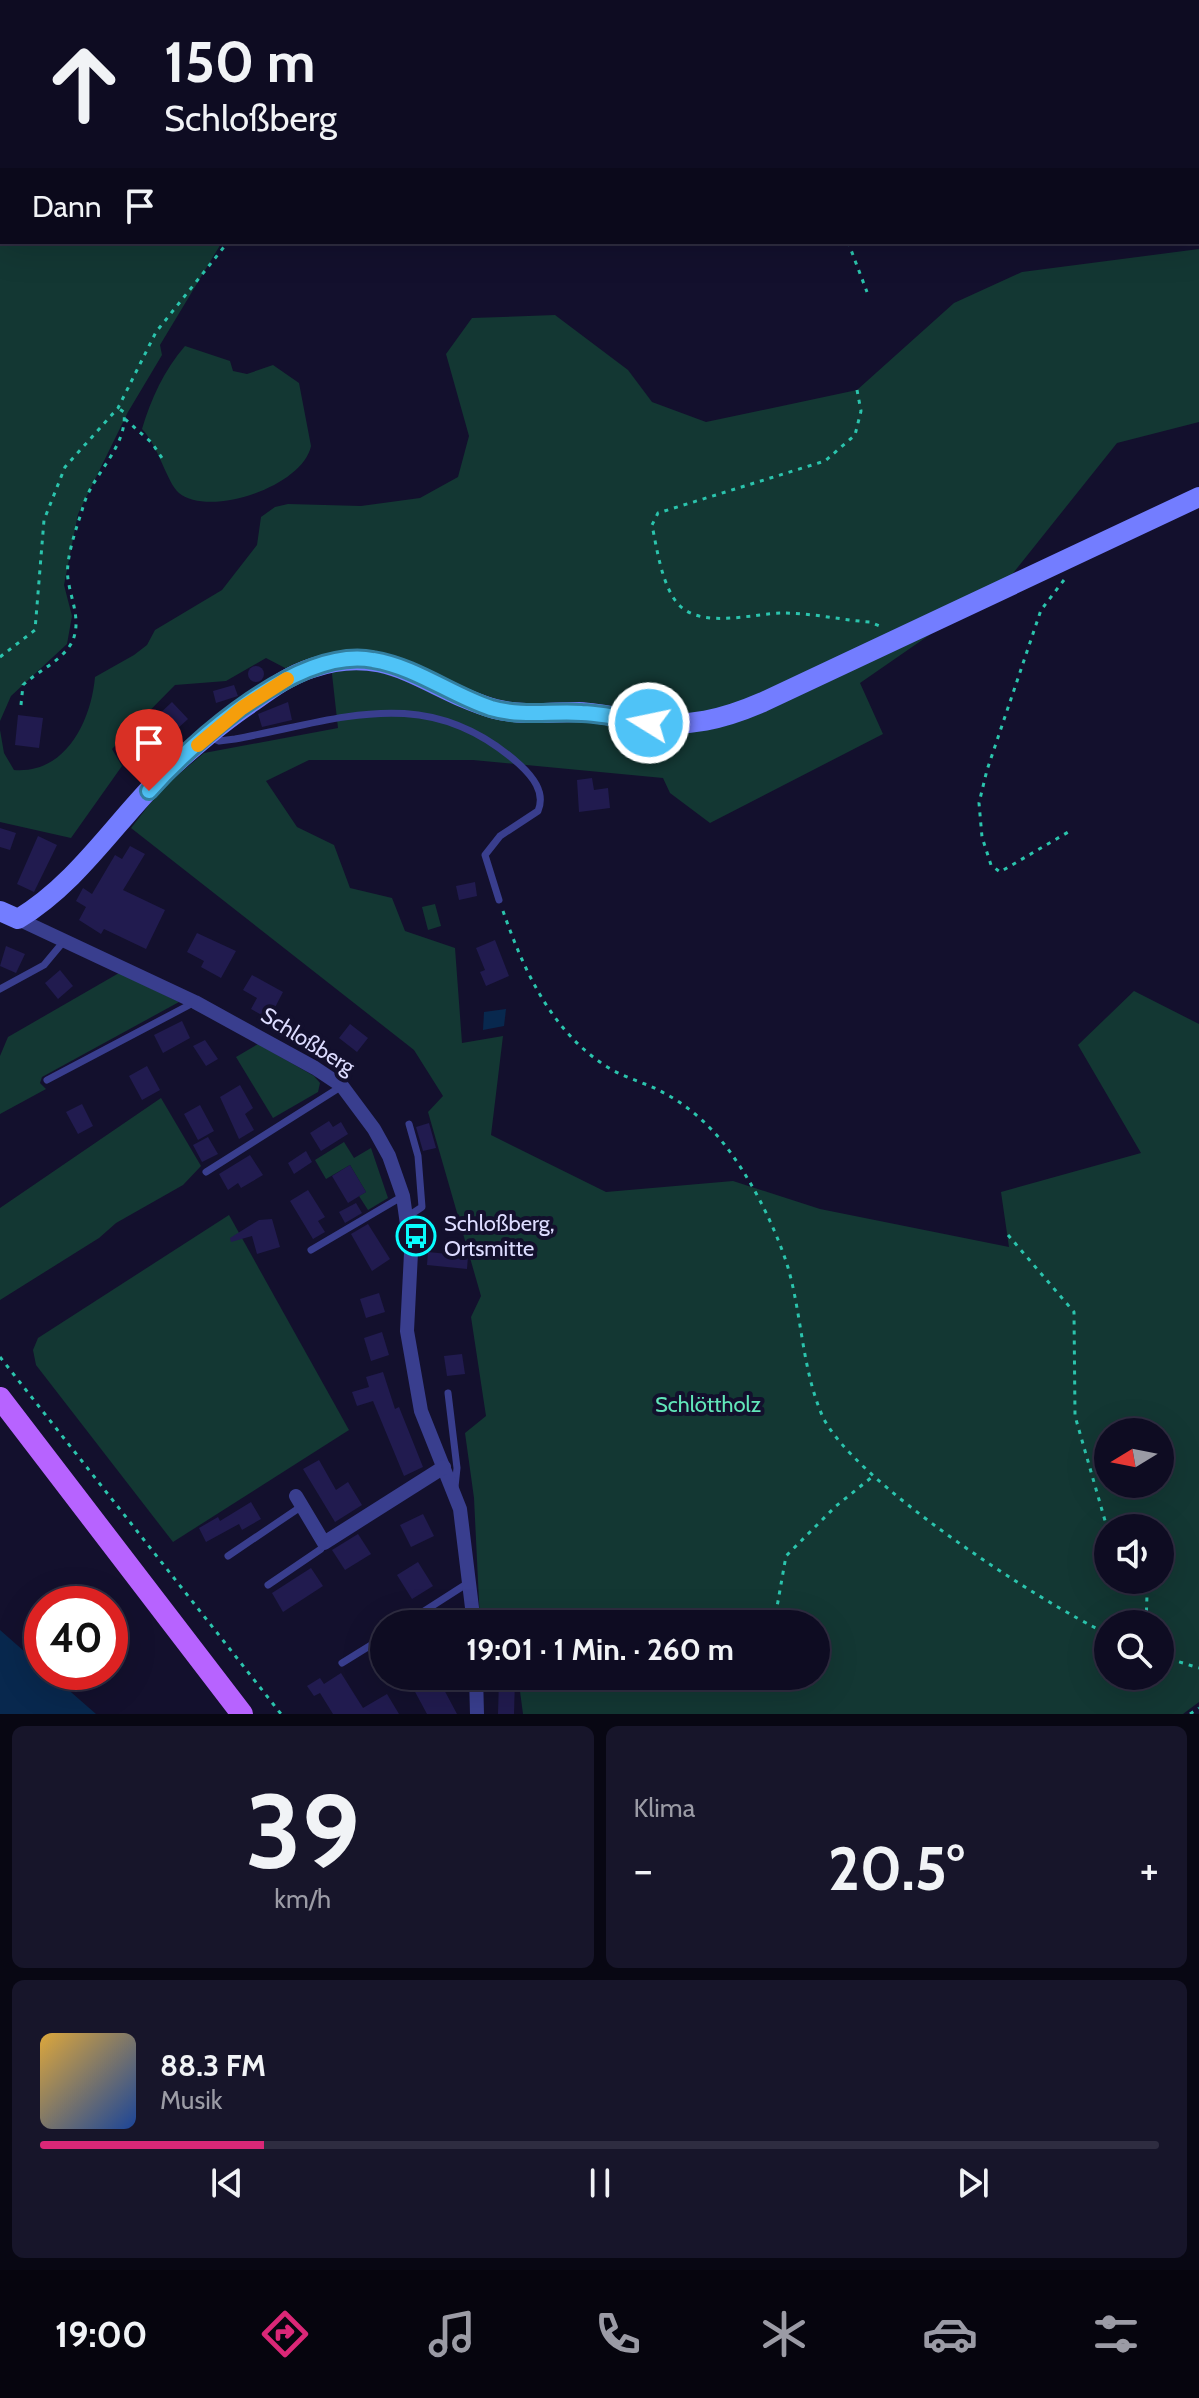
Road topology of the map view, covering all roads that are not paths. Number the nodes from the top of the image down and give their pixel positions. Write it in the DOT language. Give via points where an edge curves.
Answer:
graph roads {
  1 [pos="1199,497"];
  2 [pos="207,737"];
  3 [pos="499,900"];
  4 [pos="9,915"];
  5 [pos="64,941"];
  6 [pos="0,989"];
  7 [pos="195,1002"];
  8 [pos="47,1080"];
  9 [pos="342,1086"];
  10 [pos="409,1124"];
  11 [pos="206,1172"];
  12 [pos="403,1196"];
  13 [pos="407,1217"];
  14 [pos="311,1250"];
  15 [pos="448,1393"];
  16 [pos="0,1398"];
  17 [pos="444,1467"];
  18 [pos="454,1493"];
  19 [pos="299,1501"];
  20 [pos="324,1543"];
  21 [pos="228,1556"];
  22 [pos="470,1582"];
  23 [pos="268,1585"];
  24 [pos="426,1610"];
  25 [pos="473,1610"];
  26 [pos="370,1646"];
  27 [pos="342,1663"];
  28 [pos="476,1690"];
  29 [pos="242,1714"];
  30 [pos="477,1714"];
  1 -- 2 [label="street, Schloßberg" via="735,714 691,724 580,712 504,711 369,659 311,668 280,683"];
  2 -- 3 [label="lane" via="235,739 384,713 432,715 471,728 533,776 540,796 538,811 500,836 485,855"];
  2 -- 4 [label="street, Schloßberg" via="163,775 59,886"];
  4 -- 5 [label="street, Schloßberg"];
  5 -- 6 [label="lane" via="44,965"];
  5 -- 7 [label="street, Schloßberg"];
  7 -- 8 [label="lane"];
  7 -- 9 [label="street, Schloßberg"];
  9 -- 11 [label="lane"];
  9 -- 12 [label="street, Schloßberg" via="374,1129"];
  10 -- 13 [label="lane" via="422,1207"];
  12 -- 13 [label="street, Schloßberg"];
  12 -- 14 [label="lane"];
  13 -- 17 [label="street, Schloßberg" via="407,1331 421,1411"];
  15 -- 18 [label="lane" via="457,1468"];
  16 -- 29 [label="main road"];
  17 -- 18 [label="street, Schloßberg"];
  17 -- 20 [label="street"];
  18 -- 22 [label="street, Schloßberg"];
  19 -- 20 [label="street"];
  19 -- 21 [label="lane"];
  20 -- 23 [label="lane"];
  22 -- 24 [label="lane"];
  22 -- 25 [label="street, Schloßberg"];
  26 -- 27 [label="lane"];
  28 -- 30 [label="street"];
}
